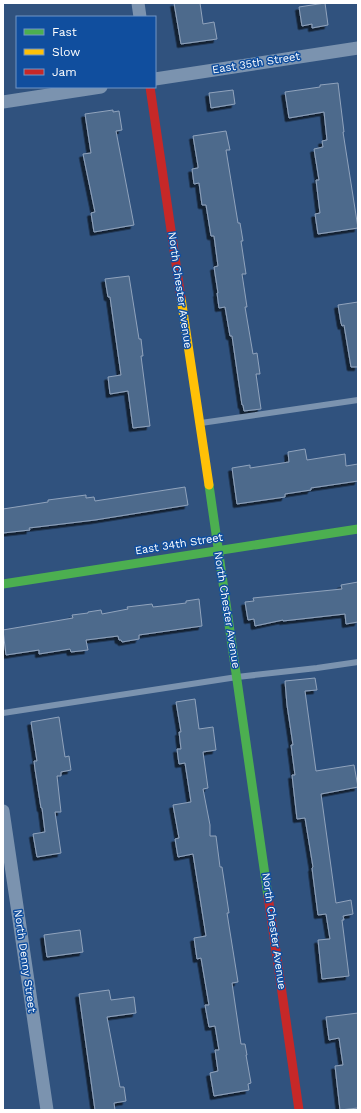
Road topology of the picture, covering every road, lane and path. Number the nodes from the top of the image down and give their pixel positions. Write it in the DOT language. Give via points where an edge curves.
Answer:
graph roads {
  1 [pos="138,3"];
  2 [pos="140,16"];
  3 [pos="358,48"];
  4 [pos="156,79"];
  5 [pos="94,88"];
  6 [pos="150,88"];
  7 [pos="3,102"];
  8 [pos="358,400"];
  9 [pos="200,424"];
  10 [pos="358,529"];
  11 [pos="218,550"];
  12 [pos="3,584"];
  13 [pos="358,662"];
  14 [pos="237,677"];
  15 [pos="3,713"];
  16 [pos="3,811"];
  17 [pos="47,1110"];
  18 [pos="299,1110"];
  1 -- 2 [label="street"];
  3 -- 4 [label="street, East 35th Street"];
  5 -- 7 [label="street"];
  6 -- 9 [label="street, North Chester Avenue"];
  8 -- 9 [label="lane"];
  9 -- 11 [label="street, North Chester Avenue"];
  10 -- 11 [label="street, East 34th Street"];
  11 -- 12 [label="street, East 34th Street"];
  11 -- 14 [label="street, North Chester Avenue"];
  13 -- 14 [label="lane"];
  14 -- 15 [label="lane"];
  14 -- 18 [label="street, North Chester Avenue"];
  16 -- 17 [label="street, North Denny Street"];
}
